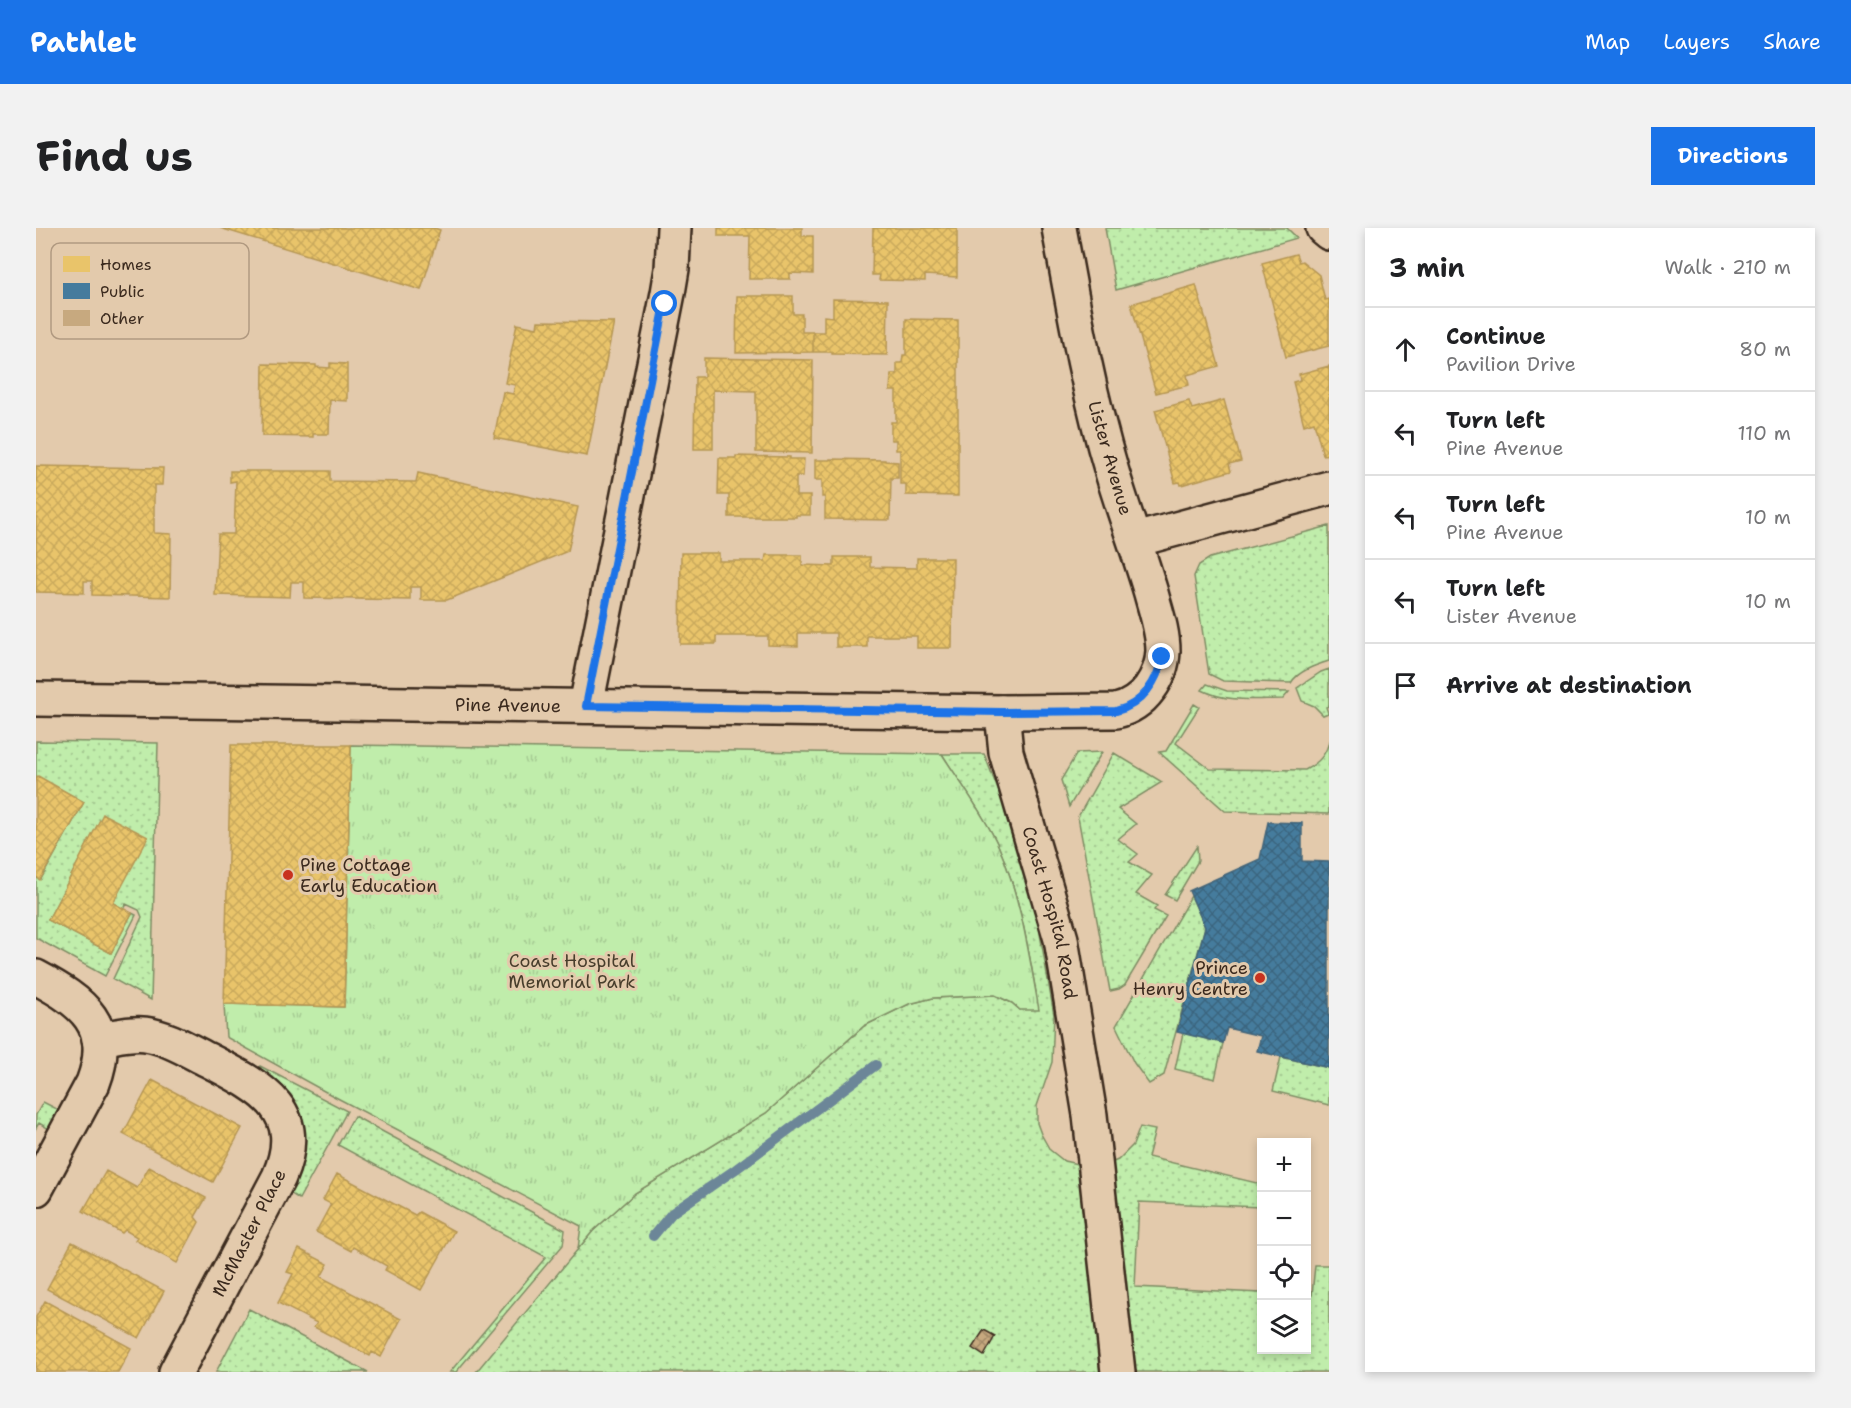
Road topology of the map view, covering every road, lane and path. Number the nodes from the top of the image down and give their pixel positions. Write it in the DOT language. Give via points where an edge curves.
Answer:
graph roads {
  1 [pos="674,228"];
  2 [pos="1059,228"];
  3 [pos="1323,228"];
  4 [pos="1329,233"];
  5 [pos="1329,488"];
  6 [pos="1135,540"];
  7 [pos="1152,685"];
  8 [pos="36,699"];
  9 [pos="586,706"];
  10 [pos="1002,712"];
  11 [pos="36,977"];
  12 [pos="99,1039"];
  13 [pos="36,1189"];
  14 [pos="176,1372"];
  15 [pos="1118,1372"];
  1 -- 9 [label="street" via="668,292"];
  2 -- 6 [label="street, Lister Avenue" via="1095,410"];
  3 -- 4 [label="street"];
  5 -- 6 [label="street"];
  6 -- 7 [label="street, Lister Avenue" via="1163,643 1161,667"];
  7 -- 10 [label="street, Pine Avenue" via="1143,696 1120,710"];
  8 -- 9 [label="street, Pine Avenue"];
  9 -- 10 [label="street, Pine Avenue"];
  10 -- 15 [label="street, Coast Hospital Road" via="1006,752 1061,939 1090,1114"];
  11 -- 12 [label="street" via="83,1008"];
  12 -- 13 [label="street" via="93,1083"];
  12 -- 14 [label="street, McMaster Place" via="136,1033 171,1042 248,1080 278,1107 286,1128 287,1153 279,1177"];
}
